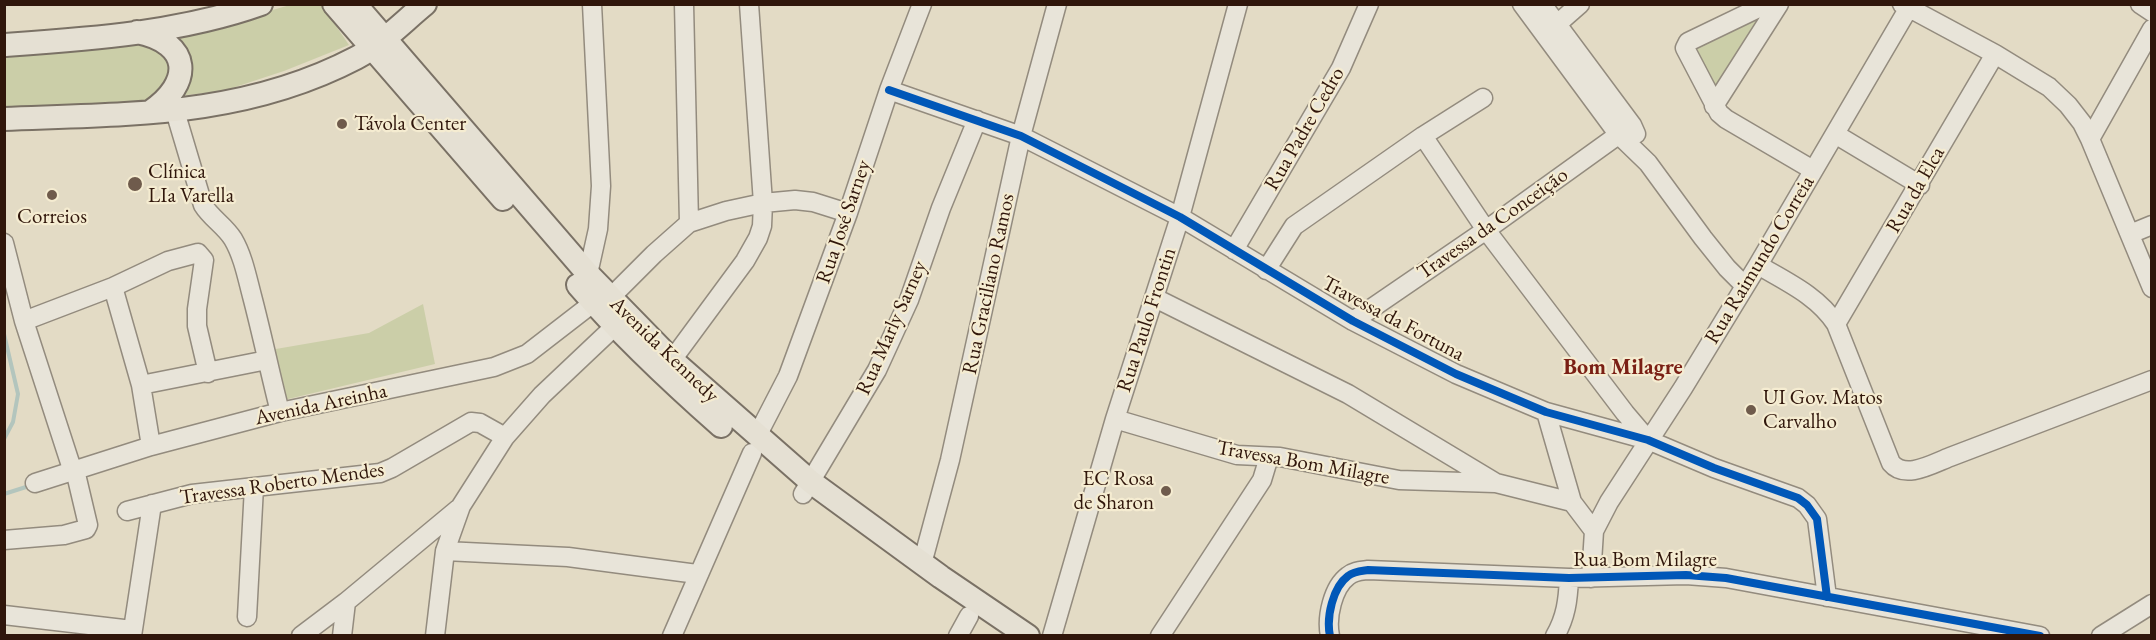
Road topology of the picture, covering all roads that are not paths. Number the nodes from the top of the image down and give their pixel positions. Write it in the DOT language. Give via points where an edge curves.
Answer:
graph roads {
  1 [pos="261,4"];
  2 [pos="334,4"];
  3 [pos="355,4"];
  4 [pos="425,4"];
  5 [pos="592,4"];
  6 [pos="684,4"];
  7 [pos="749,4"];
  8 [pos="922,4"];
  9 [pos="1057,4"];
  10 [pos="1238,4"];
  11 [pos="1369,4"];
  12 [pos="1522,4"];
  13 [pos="1542,4"];
  14 [pos="1580,4"];
  15 [pos="1767,4"];
  16 [pos="1779,4"];
  17 [pos="2140,4"];
  18 [pos="1907,6"];
  19 [pos="2151,12"];
  20 [pos="2151,29"];
  21 [pos="1551,30"];
  22 [pos="137,32"];
  23 [pos="377,43"];
  24 [pos="4,45"];
  25 [pos="1995,54"];
  26 [pos="889,90"];
  27 [pos="1483,98"];
  28 [pos="1714,106"];
  29 [pos="175,111"];
  30 [pos="150,112"];
  31 [pos="4,120"];
  32 [pos="977,120"];
  33 [pos="1625,129"];
  34 [pos="1835,134"];
  35 [pos="1021,136"];
  36 [pos="1424,136"];
  37 [pos="2090,139"];
  38 [pos="1813,170"];
  39 [pos="1920,185"];
  40 [pos="763,203"];
  41 [pos="848,213"];
  42 [pos="1180,217"];
  43 [pos="689,223"];
  44 [pos="2151,225"];
  45 [pos="1486,230"];
  46 [pos="2130,234"];
  47 [pos="4,243"];
  48 [pos="1234,250"];
  49 [pos="1758,265"];
  50 [pos="1266,270"];
  51 [pos="588,274"];
  52 [pos="1745,286"];
  53 [pos="113,287"];
  54 [pos="2151,288"];
  55 [pos="1155,297"];
  56 [pos="602,300"];
  57 [pos="24,321"];
  58 [pos="1353,321"];
  59 [pos="1836,324"];
  60 [pos="615,326"];
  61 [pos="267,360"];
  62 [pos="672,360"];
  63 [pos="208,373"];
  64 [pos="2151,380"];
  65 [pos="141,386"];
  66 [pos="280,412"];
  67 [pos="1546,412"];
  68 [pos="1115,419"];
  69 [pos="505,437"];
  70 [pos="1648,440"];
  71 [pos="755,445"];
  72 [pos="151,446"];
  73 [pos="1269,457"];
  74 [pos="74,471"];
  75 [pos="35,483"];
  76 [pos="1496,483"];
  77 [pos="254,487"];
  78 [pos="807,488"];
  79 [pos="1572,502"];
  80 [pos="152,504"];
  81 [pos="461,506"];
  82 [pos="127,511"];
  83 [pos="1594,531"];
  84 [pos="4,540"];
  85 [pos="445,551"];
  86 [pos="922,564"];
  87 [pos="697,574"];
  88 [pos="1569,578"];
  89 [pos="1591,578"];
  90 [pos="1827,597"];
  91 [pos="346,602"];
  92 [pos="2151,604"];
  93 [pos="4,615"];
  94 [pos="969,616"];
  95 [pos="247,617"];
  96 [pos="2107,632"];
  97 [pos="132,633"];
  98 [pos="301,636"];
  99 [pos="342,636"];
  100 [pos="435,636"];
  101 [pos="672,636"];
  102 [pos="958,636"];
  103 [pos="1000,636"];
  104 [pos="1028,636"];
  105 [pos="1052,636"];
  106 [pos="1160,636"];
  107 [pos="1330,636"];
  108 [pos="1555,636"];
  109 [pos="2040,636"];
  110 [pos="2086,636"];
  1 -- 22 [label="main road" via="223,16"];
  2 -- 23 [label="main road, Avenida Kennedy"];
  3 -- 23 [label="main road, Avenida Kennedy"];
  4 -- 23 [label="main road"];
  5 -- 51 [label="street" via="601,186 598,229"];
  6 -- 43 [label="street"];
  7 -- 40 [label="street"];
  8 -- 26 [label="street, Rua José Sarney"];
  9 -- 35 [label="street, Rua Graciliano Ramos"];
  10 -- 42 [label="street, Rua Paulo Frontin"];
  11 -- 48 [label="street, Rua Padre Cedro" via="1341,68"];
  12 -- 21 [label="street"];
  13 -- 21 [label="street"];
  14 -- 21 [label="street"];
  15 -- 28 [label="street" via="1686,44"];
  16 -- 28 [label="street"];
  17 -- 19 [label="street"];
  18 -- 25 [label="street"];
  18 -- 34 [label="street, Rua Raimundo Correia"];
  20 -- 37 [label="street"];
  21 -- 33 [label="street"];
  22 -- 24 [label="main road"];
  22 -- 30 [label="main road" via="164,42 180,63 176,89"];
  23 -- 29 [label="main road" via="357,57 270,93"];
  23 -- 51 [label="main road, Avenida Kennedy"];
  23 -- 56 [label="main road, Avenida Kennedy"];
  25 -- 37 [label="street" via="2068,105"];
  25 -- 39 [label="street, Rua da Elca"];
  26 -- 32 [label="street, Travessa da Fortuna"];
  26 -- 41 [label="street, Rua José Sarney"];
  27 -- 36 [label="street"];
  28 -- 38 [label="street" via="1726,119"];
  29 -- 30 [label="main road"];
  29 -- 61 [label="street" via="203,205 232,238 239,253"];
  30 -- 31 [label="main road"];
  32 -- 35 [label="street, Travessa da Fortuna"];
  32 -- 78 [label="street, Rua Marly Sarney" via="905,310 877,370"];
  33 -- 45 [label="street, Travessa da Conceição"];
  33 -- 52 [label="street" via="1702,238"];
  34 -- 38 [label="street, Rua Raimundo Correia"];
  34 -- 39 [label="street"];
  35 -- 42 [label="street, Travessa da Fortuna"];
  35 -- 86 [label="street, Rua Graciliano Ramos" via="953,448"];
  36 -- 45 [label="street"];
  36 -- 50 [label="street" via="1294,226"];
  37 -- 46 [label="street"];
  38 -- 49 [label="street, Rua Raimundo Correia"];
  39 -- 59 [label="street, Rua da Elca"];
  40 -- 41 [label="street" via="813,202"];
  40 -- 43 [label="street"];
  40 -- 62 [label="street" via="762,226 745,261"];
  41 -- 71 [label="street, Rua José Sarney" via="789,376"];
  42 -- 48 [label="street, Travessa da Fortuna"];
  42 -- 55 [label="street, Rua Paulo Frontin"];
  43 -- 56 [label="street, Avenida Areinha"];
  44 -- 46 [label="street"];
  45 -- 58 [label="street, Travessa da Conceição"];
  45 -- 70 [label="street"];
  46 -- 54 [label="street"];
  47 -- 57 [label="street"];
  48 -- 50 [label="street, Travessa da Fortuna"];
  49 -- 52 [label="street, Rua Raimundo Correia"];
  49 -- 59 [label="street" via="1818,301"];
  50 -- 58 [label="street, Travessa da Fortuna"];
  51 -- 56 [label="main road, Avenida Kennedy"];
  52 -- 70 [label="street, Rua Raimundo Correia"];
  53 -- 57 [label="street"];
  53 -- 63 [label="street" via="168,261 198,253 202,256 197,326"];
  53 -- 65 [label="street"];
  55 -- 68 [label="street, Rua Paulo Frontin"];
  55 -- 76 [label="street, Travessa Bom Milagre" via="1348,394"];
  56 -- 60 [label="main road, Avenida Kennedy"];
  56 -- 62 [label="main road, Avenida Kennedy"];
  56 -- 66 [label="street, Avenida Areinha" via="527,354 494,367"];
  57 -- 74 [label="street"];
  58 -- 67 [label="street, Travessa da Fortuna" via="1456,374"];
  59 -- 64 [label="street" via="1891,463 1902,471"];
  60 -- 69 [label="street" via="542,395"];
  60 -- 71 [label="main road, Avenida Kennedy" via="677,387"];
  61 -- 63 [label="street"];
  61 -- 66 [label="street"];
  62 -- 71 [label="main road, Avenida Kennedy"];
  63 -- 65 [label="street"];
  65 -- 72 [label="street"];
  66 -- 72 [label="street, Avenida Areinha"];
  67 -- 70 [label="street, Travessa da Fortuna"];
  67 -- 79 [label="street"];
  68 -- 73 [label="street, Travessa Bom Milagre" via="1237,455"];
  68 -- 105 [label="street, Rua Paulo Frontin"];
  69 -- 77 [label="street, Travessa Roberto Mendes" via="471,422 380,472"];
  69 -- 81 [label="street"];
  70 -- 83 [label="street, Rua Raimundo Correia"];
  70 -- 90 [label="street, Travessa da Fortuna" via="1789,494 1807,505 1817,519"];
  71 -- 78 [label="main road, Avenida Kennedy"];
  71 -- 87 [label="street, Rua José Sarney"];
  72 -- 74 [label="street, Avenida Areinha"];
  73 -- 76 [label="street, Travessa Bom Milagre" via="1399,480"];
  73 -- 106 [label="street" via="1262,480"];
  74 -- 75 [label="street, Avenida Areinha"];
  74 -- 84 [label="street" via="86,529 64,535"];
  76 -- 79 [label="street, Travessa Bom Milagre"];
  77 -- 80 [label="street, Travessa Roberto Mendes"];
  77 -- 95 [label="street"];
  78 -- 86 [label="main road, Avenida Kennedy"];
  78 -- 94 [label="main road, Avenida Kennedy"];
  79 -- 83 [label="street"];
  80 -- 82 [label="street, Travessa Roberto Mendes"];
  80 -- 97 [label="street"];
  81 -- 85 [label="street"];
  81 -- 91 [label="street"];
  83 -- 89 [label="street, Rua Raimundo Correia"];
  85 -- 87 [label="street" via="568,556"];
  85 -- 100 [label="street"];
  86 -- 104 [label="main road, Avenida Kennedy"];
  87 -- 101 [label="street, Rua José Sarney"];
  88 -- 89 [label="street, Rua Bom Milagre"];
  88 -- 107 [label="street, Rua Bom Milagre" via="1357,571 1342,583 1336,595 1328,625"];
  88 -- 108 [label="street" via="1568,602"];
  89 -- 90 [label="street, Rua Bom Milagre" via="1686,575"];
  90 -- 109 [label="street, Rua Bom Milagre"];
  91 -- 98 [label="street"];
  91 -- 99 [label="street"];
  92 -- 96 [label="street"];
  93 -- 97 [label="street"];
  94 -- 102 [label="street"];
  94 -- 103 [label="main road, Avenida Kennedy"];
  96 -- 110 [label="street"];
}
